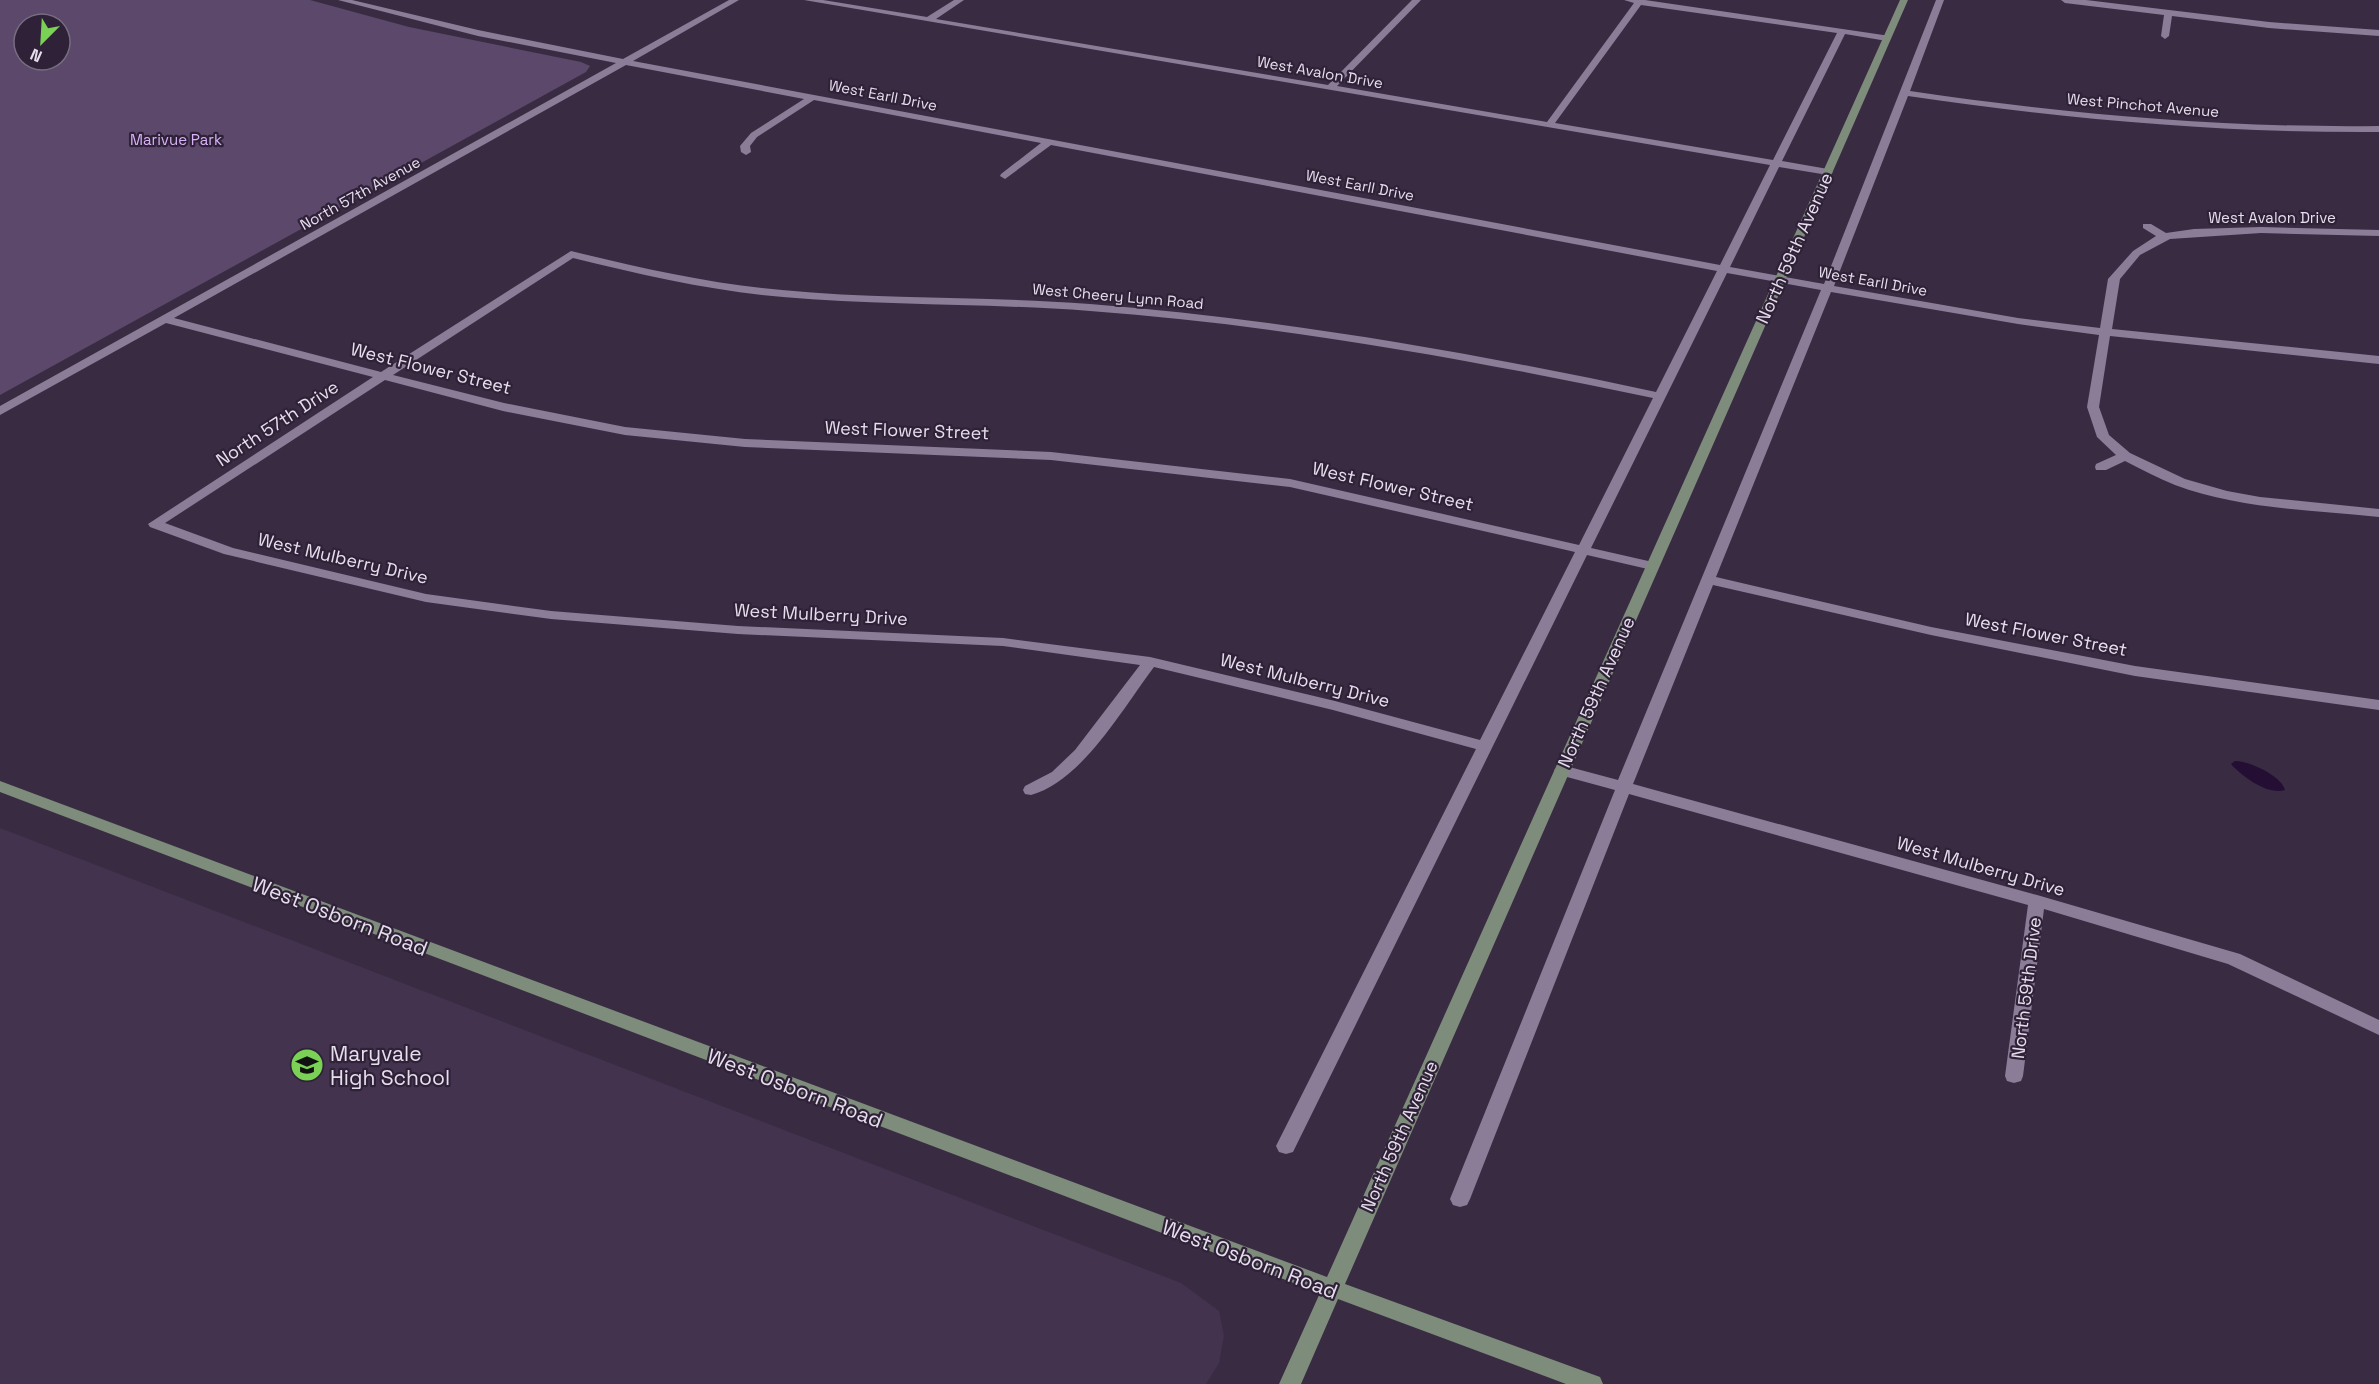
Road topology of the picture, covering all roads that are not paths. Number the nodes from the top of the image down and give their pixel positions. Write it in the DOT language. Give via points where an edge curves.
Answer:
graph roads {
  1 [pos="342,0"];
  2 [pos="735,0"];
  3 [pos="808,0"];
  4 [pos="960,0"];
  5 [pos="1417,0"];
  6 [pos="1628,0"];
  7 [pos="1904,0"];
  8 [pos="1940,0"];
  9 [pos="2065,0"];
  10 [pos="1639,2"];
  11 [pos="2168,14"];
  12 [pos="929,20"];
  13 [pos="1842,31"];
  14 [pos="2379,33"];
  15 [pos="2165,36"];
  16 [pos="1887,38"];
  17 [pos="625,62"];
  18 [pos="1330,88"];
  19 [pos="1905,93"];
  20 [pos="813,97"];
  21 [pos="1549,125"];
  22 [pos="2379,129"];
  23 [pos="1049,142"];
  24 [pos="746,152"];
  25 [pos="1776,163"];
  26 [pos="1828,172"];
  27 [pos="1005,176"];
  28 [pos="2147,226"];
  29 [pos="2379,233"];
  30 [pos="2165,237"];
  31 [pos="571,254"];
  32 [pos="1724,268"];
  33 [pos="1779,279"];
  34 [pos="1826,288"];
  35 [pos="165,320"];
  36 [pos="2106,332"];
  37 [pos="2379,360"];
  38 [pos="382,376"];
  39 [pos="1660,396"];
  40 [pos="0,411"];
  41 [pos="2125,456"];
  42 [pos="2101,467"];
  43 [pos="2379,513"];
  44 [pos="155,524"];
  45 [pos="1583,549"];
  46 [pos="1652,566"];
  47 [pos="1710,580"];
  48 [pos="1150,662"];
  49 [pos="2379,705"];
  50 [pos="1486,747"];
  51 [pos="1562,770"];
  52 [pos="0,786"];
  53 [pos="1624,786"];
  54 [pos="1032,790"];
  55 [pos="2037,901"];
  56 [pos="2379,1028"];
  57 [pos="2014,1076"];
  58 [pos="1287,1146"];
  59 [pos="1460,1199"];
  60 [pos="1331,1289"];
  61 [pos="1290,1384"];
  62 [pos="1592,1384"];
  1 -- 17 [label="street, West Earll Drive" via="478,33"];
  2 -- 17 [label="street, North 57th Avenue"];
  3 -- 12 [label="street, West Avalon Drive"];
  4 -- 12 [label="street"];
  5 -- 18 [label="street"];
  6 -- 10 [label="street"];
  7 -- 16 [label="main road, North 59th Avenue"];
  8 -- 19 [label="street"];
  9 -- 11 [label="street"];
  10 -- 13 [label="street"];
  10 -- 21 [label="street"];
  11 -- 14 [label="street"];
  11 -- 15 [label="street"];
  12 -- 18 [label="street, West Avalon Drive"];
  13 -- 16 [label="street"];
  13 -- 25 [label="street"];
  16 -- 26 [label="main road, North 59th Avenue"];
  17 -- 20 [label="street, West Earll Drive"];
  17 -- 35 [label="street, North 57th Avenue"];
  18 -- 21 [label="street, West Avalon Drive"];
  19 -- 22 [label="street, West Pinchot Avenue" via="2013,110 2177,125"];
  19 -- 34 [label="street"];
  20 -- 23 [label="street, West Earll Drive"];
  20 -- 24 [label="street" via="754,135 745,146"];
  21 -- 25 [label="street, West Avalon Drive"];
  23 -- 27 [label="street"];
  23 -- 32 [label="street, West Earll Drive"];
  25 -- 26 [label="street, West Avalon Drive"];
  25 -- 32 [label="street"];
  26 -- 33 [label="main road, North 59th Avenue"];
  28 -- 30 [label="street"];
  29 -- 30 [label="street, West Avalon Drive" via="2240,230"];
  30 -- 36 [label="street, West Avalon Drive" via="2121,266 2114,279"];
  31 -- 38 [label="street, North 57th Drive"];
  31 -- 39 [label="street, West Cheery Lynn Road" via="643,273 808,296 1087,307 1290,327 1520,365"];
  32 -- 33 [label="street, West Earll Drive"];
  32 -- 39 [label="street"];
  33 -- 34 [label="street, West Earll Drive"];
  33 -- 46 [label="main road, North 59th Avenue"];
  34 -- 36 [label="street, West Earll Drive"];
  34 -- 47 [label="street"];
  35 -- 38 [label="street, West Flower Street"];
  35 -- 40 [label="street, North 57th Avenue"];
  36 -- 37 [label="street, West Earll Drive"];
  36 -- 41 [label="street" via="2093,407 2103,437"];
  38 -- 44 [label="street, North 57th Drive"];
  38 -- 45 [label="street, West Flower Street" via="504,407 625,431 745,443 1051,456 1290,483"];
  39 -- 45 [label="street"];
  41 -- 42 [label="street"];
  41 -- 43 [label="street" via="2180,482 2225,495"];
  44 -- 48 [label="street, West Mulberry Drive" via="229,551 426,598 551,615 738,630 1003,642"];
  45 -- 46 [label="street, West Flower Street"];
  45 -- 50 [label="street"];
  46 -- 51 [label="main road, North 59th Avenue"];
  47 -- 49 [label="street, West Flower Street" via="1931,631 2134,671"];
  47 -- 53 [label="street"];
  48 -- 50 [label="street, West Mulberry Drive"];
  48 -- 54 [label="street" via="1081,754 1058,776"];
  50 -- 58 [label="street"];
  51 -- 53 [label="street, West Mulberry Drive"];
  51 -- 60 [label="main road, North 59th Avenue"];
  52 -- 60 [label="main road, West Osborn Road"];
  53 -- 55 [label="street, West Mulberry Drive"];
  53 -- 59 [label="street"];
  55 -- 56 [label="street, West Mulberry Drive" via="2234,959"];
  55 -- 57 [label="street, North 59th Drive"];
  60 -- 61 [label="main road, North 59th Avenue"];
  60 -- 62 [label="main road, West Osborn Road"];
}
